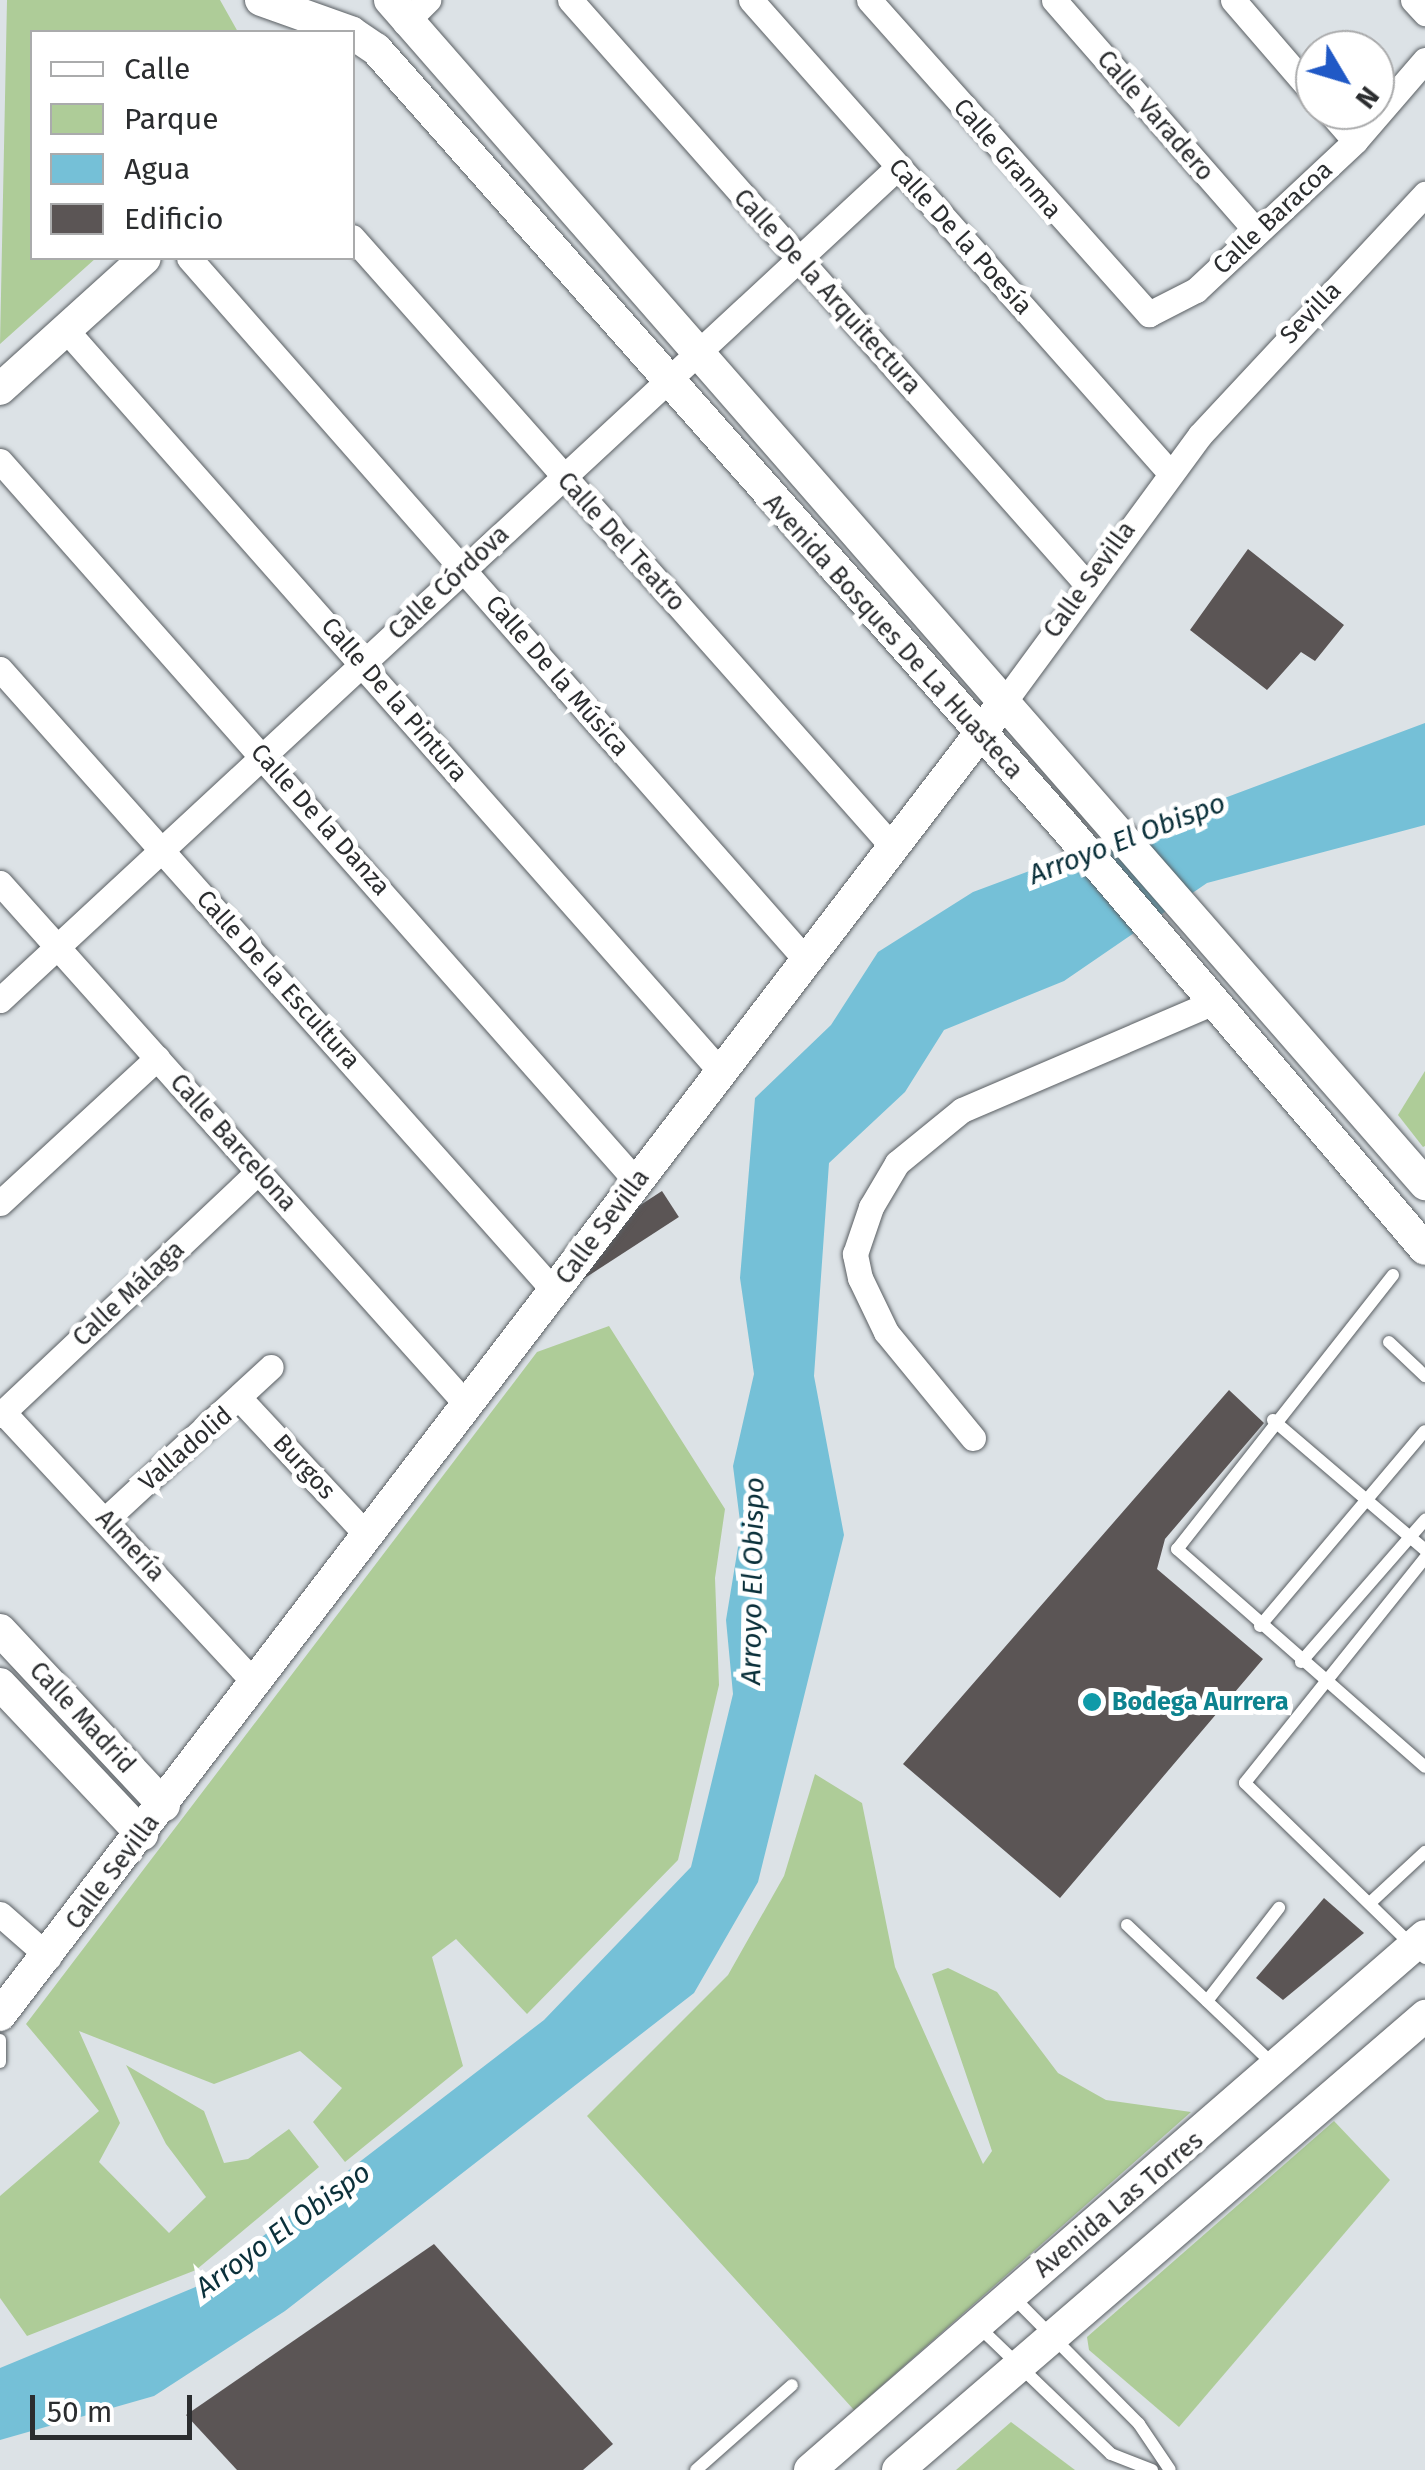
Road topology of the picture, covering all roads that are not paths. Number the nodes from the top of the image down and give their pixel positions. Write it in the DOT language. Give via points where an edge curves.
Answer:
graph roads {
  1 [pos="247,0"];
  2 [pos="261,0"];
  3 [pos="381,0"];
  4 [pos="570,0"];
  5 [pos="751,0"];
  6 [pos="869,0"];
  7 [pos="1054,0"];
  8 [pos="1232,0"];
  9 [pos="1413,0"];
  10 [pos="408,8"];
  11 [pos="1425,13"];
  12 [pos="269,30"];
  13 [pos="327,30"];
  14 [pos="355,43"];
  15 [pos="1425,60"];
  16 [pos="1295,72"];
  17 [pos="1345,130"];
  18 [pos="1355,141"];
  19 [pos="898,167"];
  20 [pos="1425,194"];
  21 [pos="1256,232"];
  22 [pos="355,240"];
  23 [pos="143,260"];
  24 [pos="190,260"];
  25 [pos="799,262"];
  26 [pos="1149,314"];
  27 [pos="66,330"];
  28 [pos="695,352"];
  29 [pos="665,382"];
  30 [pos="0,389"];
  31 [pos="1200,435"];
  32 [pos="0,461"];
  33 [pos="1170,473"];
  34 [pos="563,477"];
  35 [pos="464,570"];
  36 [pos="1085,582"];
  37 [pos="363,664"];
  38 [pos="0,668"];
  39 [pos="1001,706"];
  40 [pos="978,734"];
  41 [pos="261,755"];
  42 [pos="1077,818"];
  43 [pos="891,845"];
  44 [pos="162,848"];
  45 [pos="0,883"];
  46 [pos="57,947"];
  47 [pos="805,959"];
  48 [pos="1226,993"];
  49 [pos="0,1000"];
  50 [pos="157,1058"];
  51 [pos="721,1072"];
  52 [pos="258,1172"];
  53 [pos="636,1182"];
  54 [pos="1425,1184"];
  55 [pos="0,1203"];
  56 [pos="1425,1249"];
  57 [pos="1393,1275"];
  58 [pos="555,1292"];
  59 [pos="1388,1342"];
  60 [pos="267,1372"];
  61 [pos="1425,1376"];
  62 [pos="241,1400"];
  63 [pos="466,1404"];
  64 [pos="1,1414"];
  65 [pos="1273,1420"];
  66 [pos="1425,1430"];
  67 [pos="973,1438"];
  68 [pos="1368,1499"];
  69 [pos="106,1519"];
  70 [pos="1425,1520"];
  71 [pos="366,1534"];
  72 [pos="1410,1536"];
  73 [pos="1425,1550"];
  74 [pos="1425,1558"];
  75 [pos="1260,1626"];
  76 [pos="0,1630"];
  77 [pos="1301,1662"];
  78 [pos="1322,1680"];
  79 [pos="254,1682"];
  80 [pos="0,1684"];
  81 [pos="1425,1767"];
  82 [pos="164,1804"];
  83 [pos="142,1834"];
  84 [pos="1425,1852"];
  85 [pos="1370,1902"];
  86 [pos="1280,1908"];
  87 [pos="0,1914"];
  88 [pos="1127,1925"];
  89 [pos="1422,1946"];
  90 [pos="48,1957"];
  91 [pos="1207,2001"];
  92 [pos="0,2014"];
  93 [pos="1425,2016"];
  94 [pos="0,2040"];
  95 [pos="0,2062"];
  96 [pos="1278,2068"];
  97 [pos="1011,2295"];
  98 [pos="978,2326"];
  99 [pos="1049,2338"];
  100 [pos="1015,2367"];
  101 [pos="792,2386"];
  102 [pos="696,2470"];
  103 [pos="810,2470"];
  104 [pos="898,2470"];
  105 [pos="1152,2470"];
  106 [pos="1170,2470"];
  1 -- 12 [label="street"];
  2 -- 13 [label="street, Avenida Bosques De La Huasteca"];
  3 -- 14 [label="street"];
  4 -- 25 [label="street, Calle De la Arquitectura"];
  5 -- 19 [label="street, Calle De la Poesía"];
  6 -- 26 [label="street, Calle Granma"];
  7 -- 21 [label="street, Calle Varadero"];
  8 -- 16 [label="street"];
  9 -- 11 [label="street"];
  10 -- 14 [label="street"];
  10 -- 28 [label="street, Avenida Bosques De La Huasteca"];
  14 -- 29 [label="street, Avenida Bosques De La Huasteca"];
  15 -- 18 [label="street, Calle Baracoa"];
  17 -- 18 [label="street"];
  18 -- 21 [label="street, Calle Baracoa"];
  19 -- 25 [label="street, Calle Córdova"];
  19 -- 33 [label="street, Calle De la Poesía"];
  20 -- 31 [label="street, Sevilla"];
  21 -- 26 [label="street, Calle Baracoa" via="1174,307"];
  22 -- 34 [label="street, Calle Del Teatro"];
  23 -- 27 [label="street"];
  24 -- 35 [label="street, Calle De la Música"];
  25 -- 28 [label="street, Calle Córdova"];
  25 -- 36 [label="street, Calle De la Arquitectura"];
  27 -- 30 [label="street"];
  27 -- 37 [label="street, Calle De la Pintura"];
  28 -- 29 [label="street, Calle Córdova"];
  28 -- 39 [label="street, Avenida Bosques De La Huasteca"];
  29 -- 34 [label="street, Calle Córdova"];
  29 -- 40 [label="street, Avenida Bosques De La Huasteca"];
  31 -- 33 [label="street, Calle Sevilla"];
  32 -- 41 [label="street, Calle De la Danza"];
  33 -- 36 [label="street, Calle Sevilla"];
  34 -- 35 [label="street, Calle Córdova"];
  34 -- 43 [label="street, Calle Del Teatro"];
  35 -- 37 [label="street, Calle Córdova"];
  35 -- 47 [label="street, Calle De la Música"];
  36 -- 39 [label="street, Calle Sevilla"];
  37 -- 41 [label="street, Calle Córdova"];
  37 -- 51 [label="street, Calle De la Pintura"];
  38 -- 44 [label="street, Calle De la Escultura"];
  39 -- 40 [label="street, Calle Sevilla"];
  39 -- 42 [label="street, Avenida Bosques De La Huasteca"];
  40 -- 42 [label="street, Avenida Bosques De La Huasteca"];
  40 -- 43 [label="street, Calle Sevilla"];
  41 -- 44 [label="street, Calle Córdova"];
  41 -- 53 [label="street, Calle De la Danza"];
  42 -- 48 [label="street, Avenida Bosques De La Huasteca"];
  43 -- 47 [label="street, Calle Sevilla"];
  44 -- 46 [label="street, Calle Córdova"];
  44 -- 58 [label="street, Calle De la Escultura"];
  45 -- 46 [label="street, Calle Barcelona"];
  46 -- 49 [label="street, Calle Córdova"];
  46 -- 50 [label="street, Calle Barcelona"];
  47 -- 51 [label="street, Calle Sevilla"];
  48 -- 54 [label="street, Avenida Bosques De La Huasteca"];
  48 -- 56 [label="street, Avenida Bosques De La Huasteca"];
  48 -- 67 [label="street" via="962,1110 897,1163 871,1207 855,1254 860,1278 886,1332"];
  50 -- 52 [label="street, Calle Barcelona"];
  50 -- 55 [label="street"];
  51 -- 53 [label="street, Calle Sevilla"];
  52 -- 63 [label="street, Calle Barcelona"];
  52 -- 64 [label="street, Calle Málaga"];
  53 -- 58 [label="street, Calle Sevilla"];
  57 -- 65 [label="lane"];
  58 -- 63 [label="street, Calle Sevilla"];
  59 -- 61 [label="lane"];
  60 -- 62 [label="street, Valladolid"];
  62 -- 69 [label="street, Valladolid"];
  62 -- 71 [label="street, Burgos"];
  63 -- 71 [label="street, Calle Sevilla"];
  64 -- 69 [label="street, Almería"];
  65 -- 68 [label="lane"];
  65 -- 75 [label="lane" via="1177,1543"];
  66 -- 68 [label="lane"];
  68 -- 72 [label="lane"];
  68 -- 75 [label="lane"];
  69 -- 79 [label="street, Almería"];
  70 -- 72 [label="lane"];
  71 -- 79 [label="street, Calle Sevilla"];
  72 -- 73 [label="lane"];
  72 -- 77 [label="lane"];
  74 -- 78 [label="lane"];
  75 -- 77 [label="lane"];
  76 -- 82 [label="street, Calle Madrid"];
  77 -- 78 [label="lane"];
  78 -- 81 [label="lane"];
  78 -- 85 [label="lane" via="1245,1782"];
  79 -- 82 [label="street, Calle Sevilla"];
  80 -- 83 [label="street, Calle Madrid"];
  82 -- 83 [label="street, Calle Sevilla"];
  83 -- 90 [label="street, Calle Sevilla"];
  84 -- 85 [label="lane"];
  85 -- 89 [label="lane"];
  86 -- 91 [label="lane"];
  87 -- 90 [label="street"];
  88 -- 91 [label="lane"];
  89 -- 96 [label="street, Avenida Las Torres"];
  90 -- 92 [label="street, Calle Sevilla"];
  91 -- 96 [label="lane"];
  93 -- 99 [label="street"];
  94 -- 95 [label="lane"];
  96 -- 97 [label="street, Avenida Las Torres"];
  97 -- 98 [label="street, Avenida Las Torres"];
  97 -- 99 [label="lane"];
  98 -- 100 [label="lane"];
  98 -- 103 [label="street, Avenida Las Torres"];
  99 -- 100 [label="street"];
  99 -- 106 [label="lane" via="1139,2424"];
  100 -- 104 [label="street"];
  100 -- 105 [label="lane" via="1111,2454"];
  101 -- 102 [label="lane"];
}
